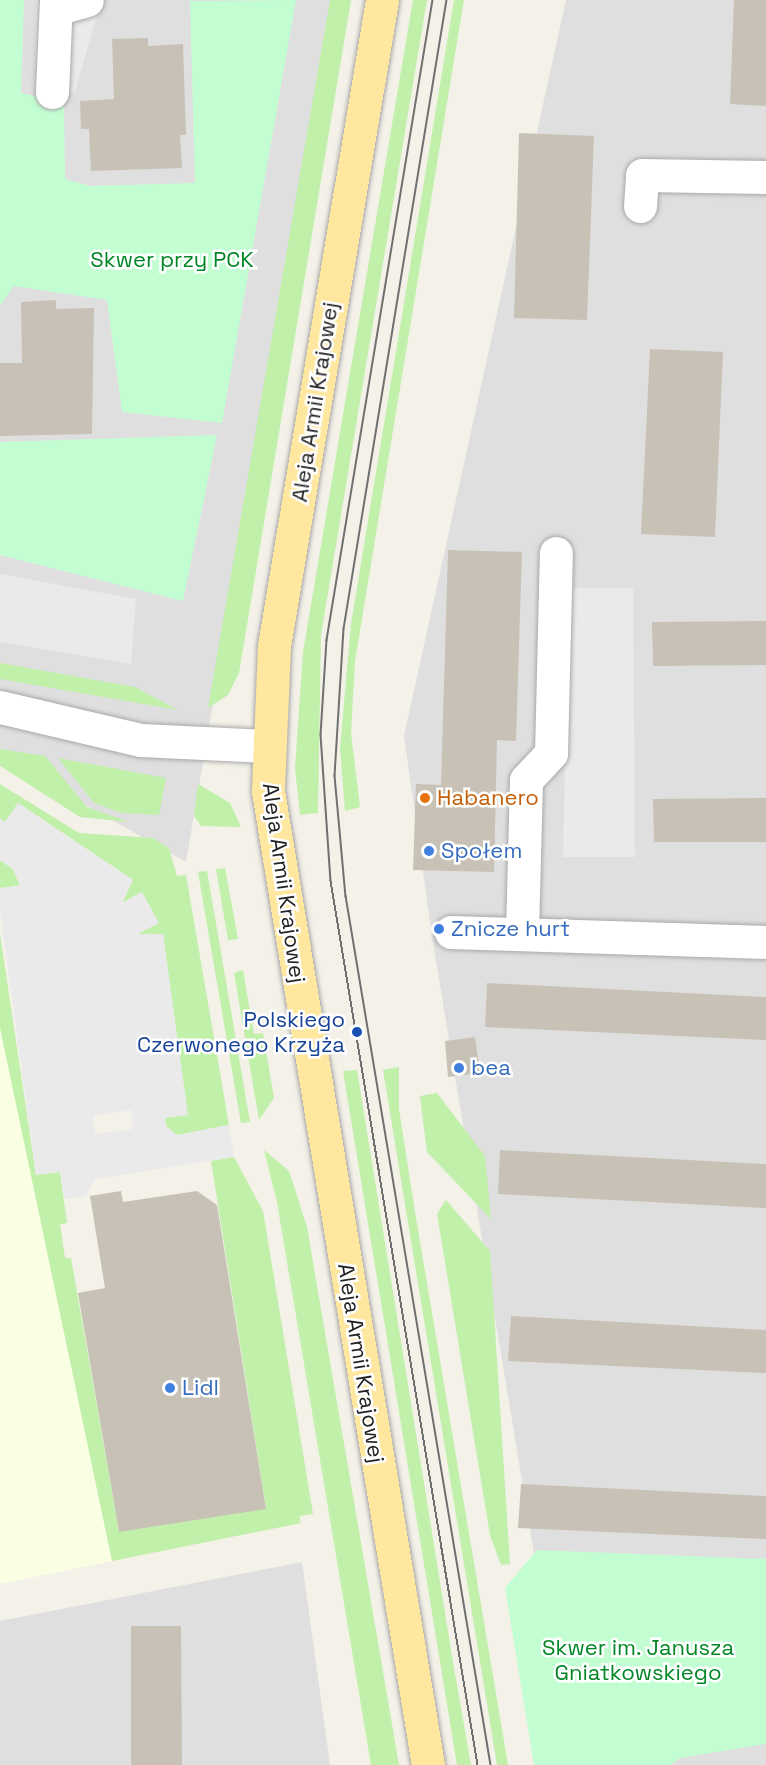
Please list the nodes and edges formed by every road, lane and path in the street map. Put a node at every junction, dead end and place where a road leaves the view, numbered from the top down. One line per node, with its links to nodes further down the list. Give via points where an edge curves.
1 (382, 0): 8 (main road, Aleja Armii Krajowej, via 274,646)
2 (66, 3): 3 (street)
3 (52, 92)
4 (766, 177): 5 (street, via 642,175)
5 (640, 206)
6 (556, 553): 10 (street, via 551,753 526,780)
7 (0, 707): 8 (street, via 141,740)
8 (267, 746): 12 (main road, Aleja Armii Krajowej, via 273,829)
9 (451, 932): 10 (street)
10 (522, 933): 11 (street)
11 (766, 942)
12 (428, 1765)

